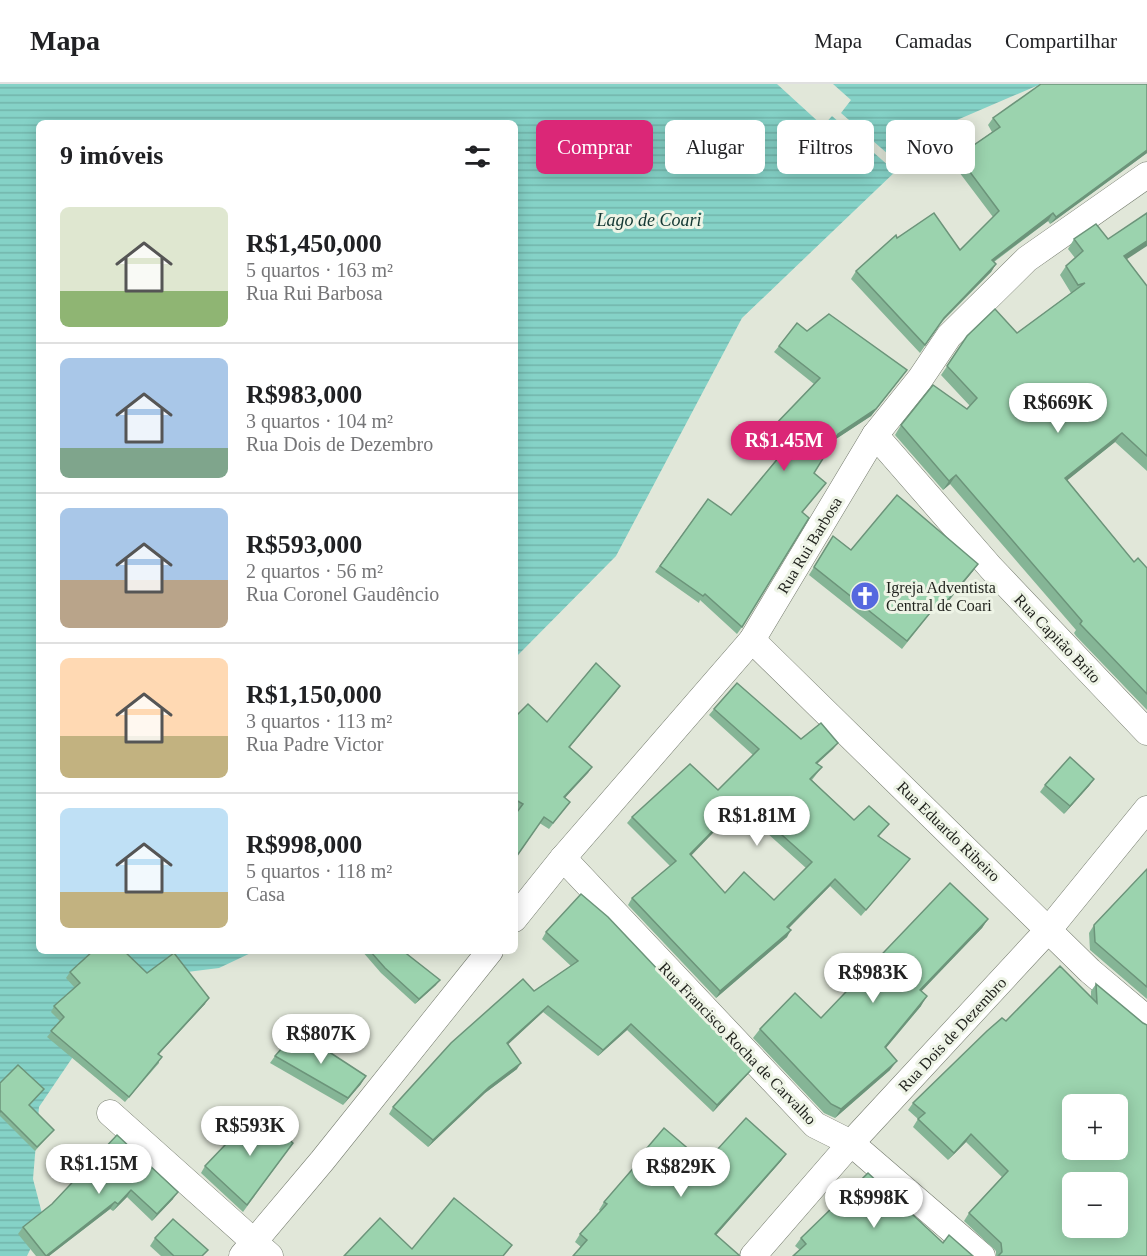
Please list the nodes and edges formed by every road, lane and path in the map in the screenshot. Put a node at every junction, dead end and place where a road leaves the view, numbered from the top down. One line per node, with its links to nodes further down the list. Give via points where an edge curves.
1 (1147, 175): 2 (street, Rua Rui Barbosa, via 1027,259 973,309)
2 (875, 435): 3 (street, Rua Rui Barbosa); 4 (street, Rua Capitão Brito, via 991,568)
3 (752, 640): 6 (street, Rua Rui Barbosa); 8 (street, Rua Eduardo Ribeiro)
4 (1147, 732)
5 (1147, 809): 8 (street, Rua Dois de Dezembro)
6 (563, 858): 7 (street, Rua Rui Barbosa); 12 (street, Rua Francisco Rocha de Carvalho, via 794,1105 815,1125)
7 (518, 915)
8 (1050, 928): 10 (street, Rua Eduardo Ribeiro, via 1090,971); 12 (street, Rua Dois de Dezembro)
9 (488, 954): 13 (street, via 322,1161)
10 (1147, 1019)
11 (110, 1113): 13 (street)
12 (851, 1143): 14 (street, Rua Dois de Dezembro); 15 (street, Rua Francisco Rocha de Carvalho)
13 (256, 1251)
14 (753, 1256)
15 (982, 1256)

